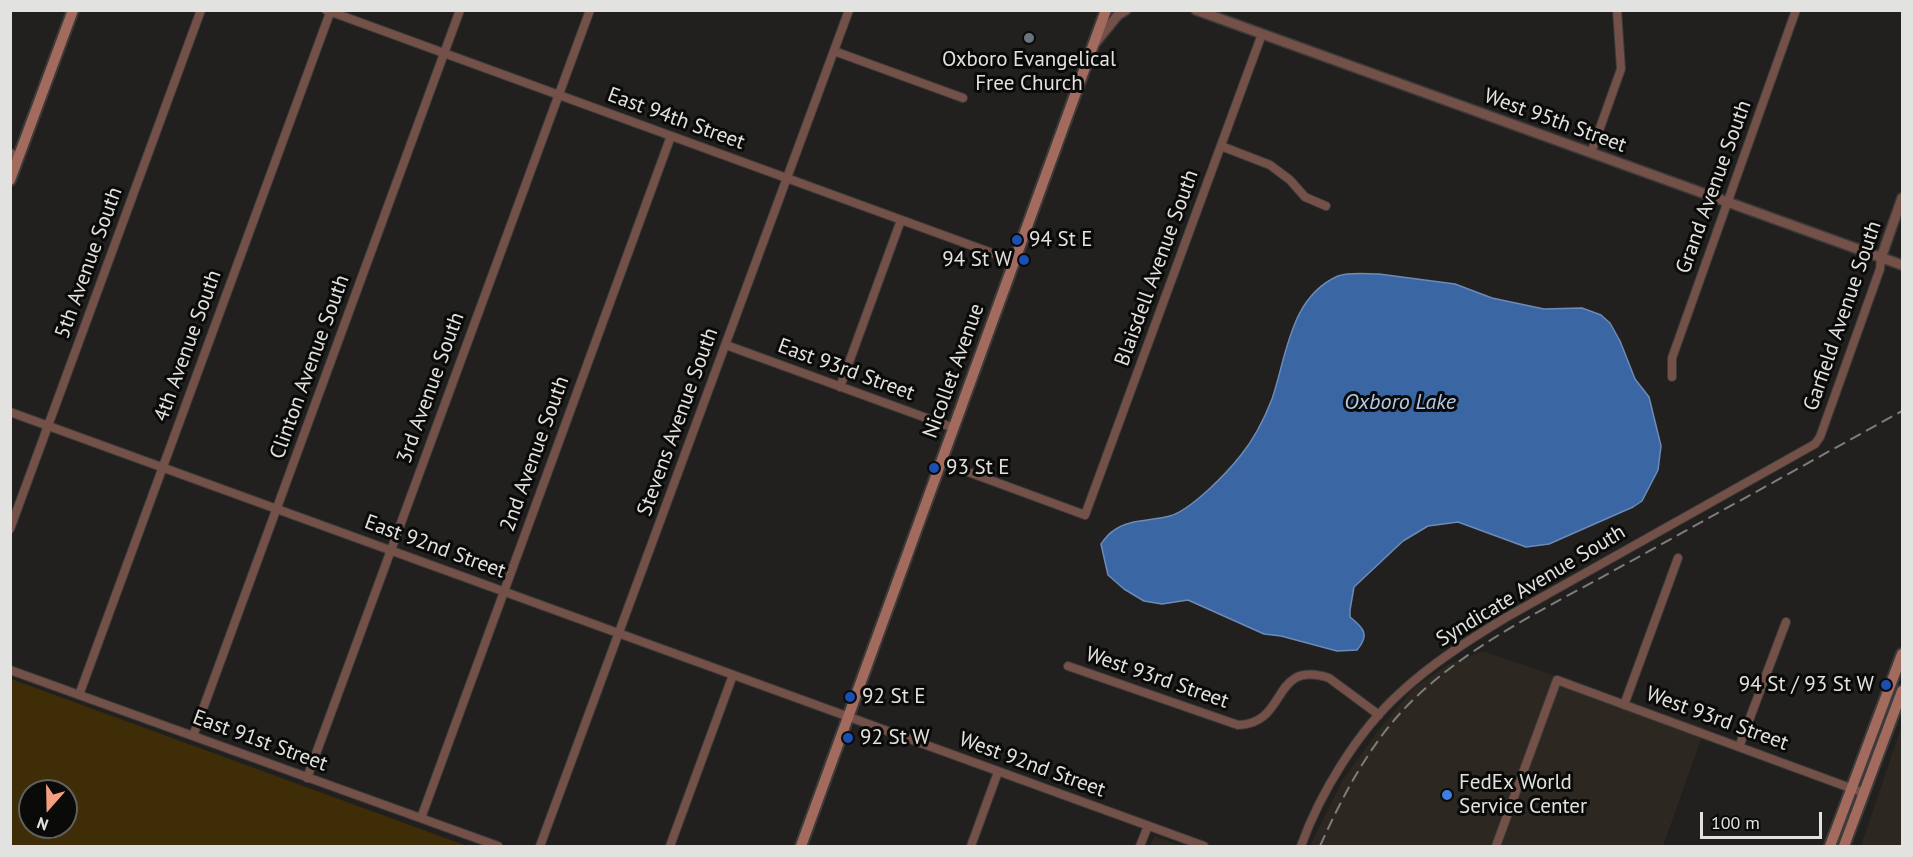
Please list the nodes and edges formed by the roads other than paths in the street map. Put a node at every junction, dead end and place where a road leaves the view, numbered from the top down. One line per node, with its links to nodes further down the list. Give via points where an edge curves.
1 (73, 10): 21 (main road)
2 (201, 10): 35 (street, 5th Avenue South)
3 (460, 10): 15 (street, Clinton Avenue South)
4 (590, 10): 16 (street, 3rd Avenue South)
5 (849, 10): 14 (street, Stevens Avenue South)
6 (1106, 10): 13 (main road, Nicollet Avenue)
7 (1125, 10): 13 (street)
8 (1196, 10): 12 (street, West 95th Street)
9 (1617, 10): 20 (street, via 1621,69)
10 (1796, 10): 25 (street, Grand Avenue South)
11 (329, 11): 15 (street, East 94th Street); 39 (street, 4th Avenue South)
12 (1262, 34): 19 (street, Blaisdell Avenue South); 20 (street, West 95th Street)
13 (1094, 44): 29 (main road, Nicollet Avenue)
14 (834, 51): 17 (street); 22 (street, Stevens Avenue South)
15 (444, 54): 16 (street, East 94th Street); 40 (street, Clinton Avenue South)
16 (558, 95): 18 (street, East 94th Street); 42 (street, 3rd Avenue South)
17 (963, 98)
18 (671, 136): 22 (street, East 94th Street); 44 (street, 2nd Avenue South)
19 (1221, 146): 26 (street, via 1270,165 1305,197); 38 (street, Blaisdell Avenue South, via 1085,514)
20 (1591, 153): 25 (street, West 95th Street)
21 (15, 154): 23 (main road)
22 (788, 178): 27 (street, East 94th Street); 31 (street, Stevens Avenue South)
23 (10, 180)
24 (1902, 198): 28 (street, Garfield Avenue South)
25 (1728, 203): 28 (street, West 95th Street); 32 (street, Grand Avenue South, via 1672,358)
26 (1326, 206)
27 (901, 220): 29 (street, East 94th Street); 33 (street)
28 (1881, 258): 30 (street, West 95th Street); 37 (street, Garfield Avenue South, via 1828,417)
29 (1014, 261): 36 (main road, Nicollet Avenue)
30 (1902, 265)
31 (726, 345): 33 (street, East 93rd Street); 46 (street, Stevens Avenue South)
32 (1672, 377)
33 (840, 387): 36 (street, East 93rd Street)
34 (10, 412): 35 (street, East 92nd Street)
35 (48, 426): 39 (street, East 92nd Street); 41 (street, 5th Avenue South)
36 (954, 428): 38 (main road, Nicollet Avenue)
37 (1815, 444): 54 (street, Syndicate Avenue South, via 1471,639 1401,691)
38 (941, 462): 55 (main road, Nicollet Avenue)
39 (162, 467): 40 (street, East 92nd Street); 52 (street, 4th Avenue South)
40 (277, 509): 42 (street, East 92nd Street); 56 (street, Clinton Avenue South)
41 (10, 529)
42 (391, 550): 44 (street, East 92nd Street); 59 (street, 3rd Avenue South)
43 (1678, 558): 53 (street)
44 (504, 591): 46 (street, East 92nd Street); 62 (street, 2nd Avenue South)
45 (1786, 622): 57 (street)
46 (619, 633): 50 (street, East 92nd Street); 65 (street, Stevens Avenue South)
47 (1902, 654): 60 (main road)
48 (1068, 666): 54 (street, West 93rd Street, via 1238,725 1258,722 1273,708 1289,682 1308,675 1329,678)
49 (10, 670): 52 (street, East 91st Street)
50 (733, 675): 55 (street, East 92nd Street); 66 (street)
51 (1902, 691): 61 (main road)
52 (79, 694): 56 (street, East 91st Street)
53 (1624, 705): 57 (street, West 93rd Street); 72 (street, West 93rd Street, via 1557,680)
54 (1379, 715): 71 (street, Syndicate Avenue South, via 1335,777)
55 (848, 717): 58 (street, West 92nd Street); 67 (main road, Nicollet Avenue)
56 (193, 736): 59 (street, East 91st Street)
57 (1739, 747): 60 (street, West 93rd Street)
58 (998, 772): 63 (street, West 92nd Street); 68 (street)
59 (307, 778): 62 (street, East 91st Street)
60 (1851, 788): 61 (street, West 93rd Street); 73 (main road)
61 (1864, 792): 74 (main road)
62 (421, 818): 64 (street, East 91st Street)
63 (1148, 826): 69 (street); 70 (street, West 92nd Street)
64 (498, 846)
65 (540, 846)
66 (670, 846)
67 (801, 846)
68 (971, 846)
69 (1140, 846)
70 (1204, 846)
71 (1301, 846)
72 (1496, 846)
73 (1830, 846)
74 (1844, 846)

